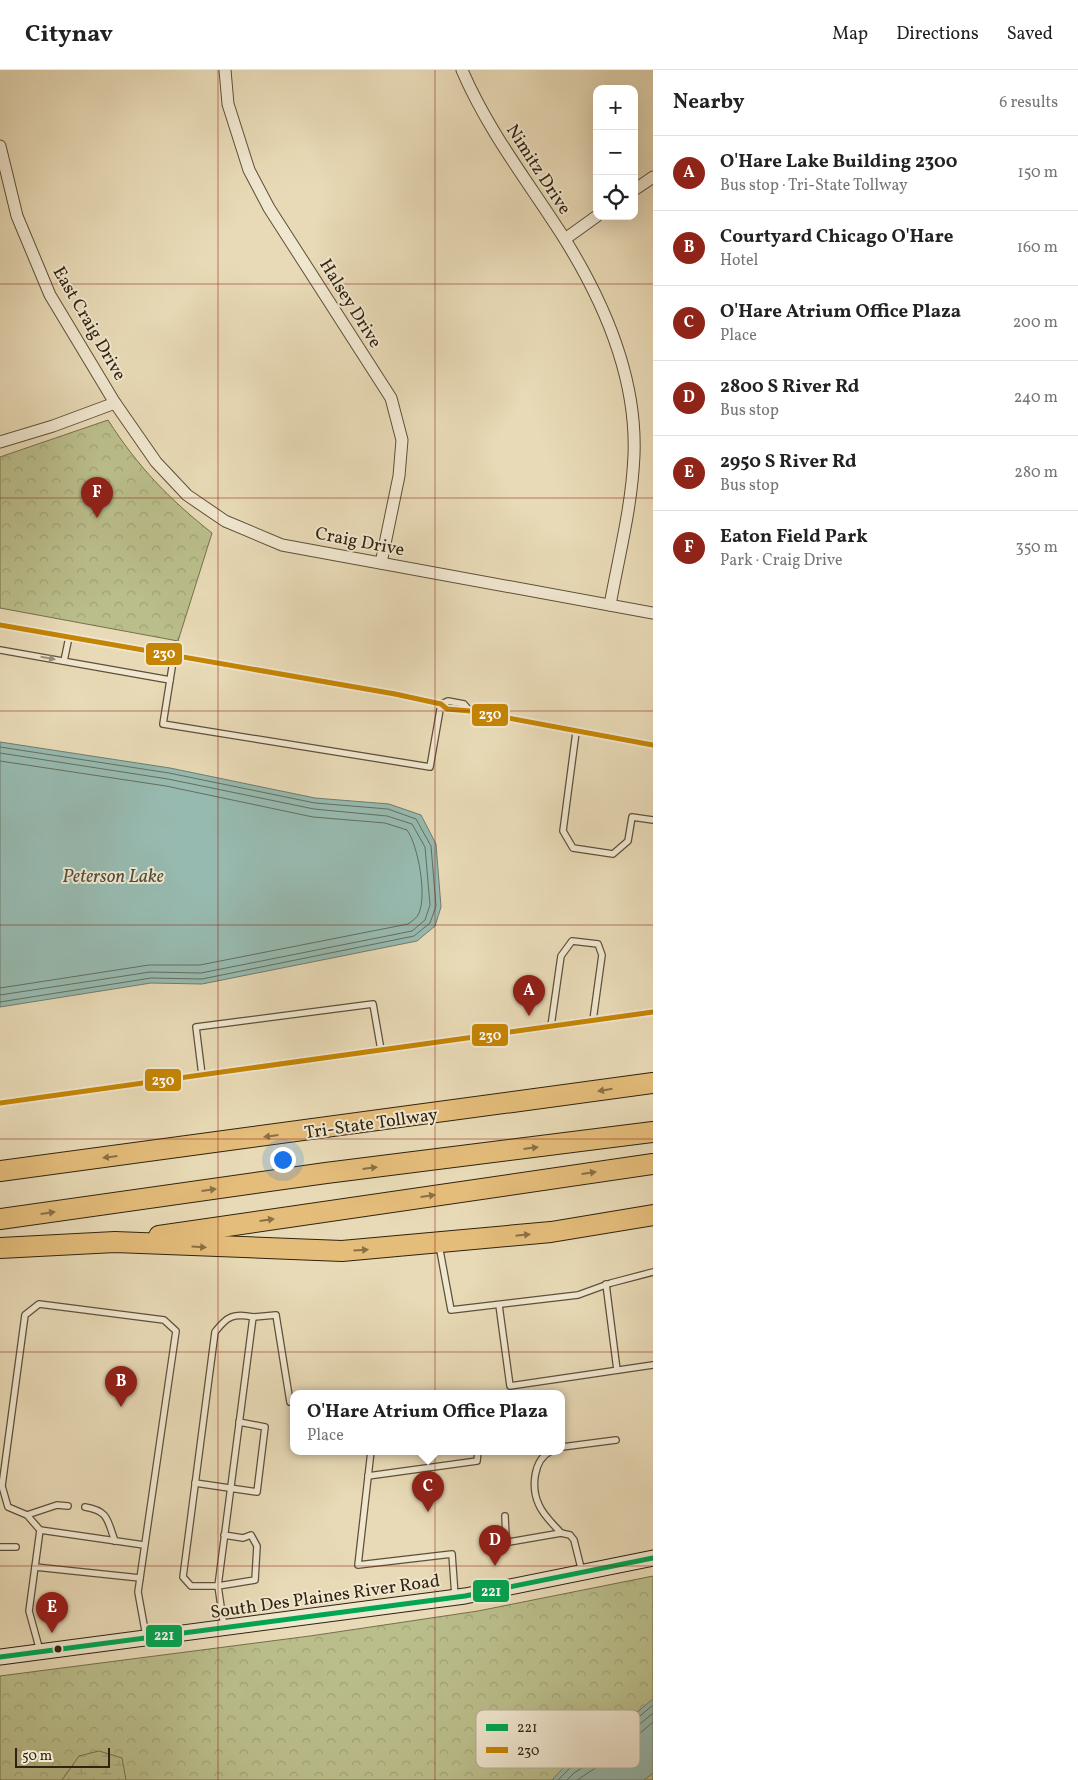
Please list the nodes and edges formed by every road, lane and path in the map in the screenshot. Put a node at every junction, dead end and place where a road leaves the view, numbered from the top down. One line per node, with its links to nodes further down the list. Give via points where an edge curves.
1 (225, 70): 11 (street, Halsey Drive, via 228,104 249,170 269,208 391,398 402,440 399,476)
2 (462, 70): 8 (street, Nimitz Drive, via 491,127)
3 (0, 146): 6 (street, East Craig Drive)
4 (653, 177): 5 (street)
5 (638, 187)
6 (5, 195): 9 (street, East Craig Drive, via 50,295)
7 (593, 219): 8 (street)
8 (564, 239): 12 (street, Nimitz Drive, via 595,292 611,331 631,409 634,454 630,497)
9 (115, 403): 10 (street); 11 (street, Craig Drive, via 156,462 187,495 226,521 282,545)
10 (0, 442)
11 (381, 563): 12 (street, Craig Drive)
12 (610, 605): 13 (street, Craig Drive)
13 (653, 613)
14 (0, 625): 15 (lane)
15 (69, 637): 17 (lane); 18 (lane)
16 (0, 650): 18 (lane, one-way to 18)
17 (174, 655): 19 (lane); 20 (lane)
18 (64, 661): 19 (lane)
19 (170, 680): 20 (lane, via 163,724 430,767)
20 (441, 704): 21 (lane, via 448,701 464,704 470,711)
21 (576, 732): 22 (lane); 23 (lane, via 563,831 573,848 613,854 628,841 632,817)
22 (653, 745)
23 (653, 820)
24 (653, 1012): 25 (lane)
25 (593, 1020): 26 (lane); 26 (lane, via 602,954 598,944 572,941 561,956)
26 (551, 1026): 27 (lane)
27 (381, 1050): 28 (lane); 28 (lane, via 373,1004 196,1027)
28 (202, 1075): 30 (lane)
29 (653, 1083): 33 (highway, Tri-State Tollway, one-way to 33)
30 (0, 1103)
31 (653, 1132): 35 (highway, one-way to 31, via 326,1173)
32 (653, 1164): 36 (highway, one-way to 32)
33 (0, 1172)
34 (653, 1215): 37 (highway, one-way to 34, via 551,1232)
35 (0, 1219)
36 (115, 1242): 37 (highway, one-way to 37, via 342,1251); 38 (highway)
37 (438, 1244): 41 (lane, via 451,1310)
38 (0, 1248)
39 (653, 1272): 40 (lane)
40 (606, 1284): 41 (lane, via 578,1295); 44 (lane)
41 (499, 1305): 44 (lane, via 510,1386)
42 (253, 1317): 45 (lane, via 276,1315); 46 (lane); 53 (lane, via 238,1314 223,1322 215,1332)
43 (653, 1365): 44 (lane)
44 (617, 1370)
45 (290, 1402)
46 (239, 1422): 54 (lane); 54 (lane, via 265,1427 262,1455 257,1492)
47 (616, 1440): 48 (lane)
48 (565, 1447)
49 (371, 1455): 52 (lane)
50 (478, 1455): 52 (lane, via 478,1462)
51 (543, 1455): 60 (lane, via 536,1470 537,1499)
52 (368, 1476): 71 (lane, via 358,1565 452,1554)
53 (195, 1483): 54 (lane); 70 (lane, via 183,1577 191,1586)
54 (231, 1487): 61 (lane)
55 (68, 1506): 57 (lane, via 57,1505)
56 (85, 1508): 62 (lane, via 106,1515)
57 (27, 1515): 59 (lane); 63 (lane, via 8,1507 2,1486 25,1316 39,1304 164,1320 176,1331)
58 (505, 1516): 60 (lane, via 509,1542)
59 (40, 1530): 62 (lane); 67 (lane)
60 (561, 1533): 68 (lane, via 572,1536)
61 (224, 1535): 70 (lane); 70 (lane, via 242,1538 251,1535 257,1546 255,1580)
62 (115, 1541): 63 (lane)
63 (144, 1545): 69 (lane)
64 (0, 1547): 65 (lane)
65 (16, 1547)
66 (653, 1558): 68 (main road, South Des Plaines River Road)
67 (35, 1567): 69 (lane); 74 (lane, via 29,1611)
68 (582, 1574): 71 (main road, South Des Plaines River Road)
69 (140, 1578): 73 (lane, via 138,1592)
70 (218, 1586): 72 (lane)
71 (455, 1598): 72 (main road, South Des Plaines River Road)
72 (224, 1628): 73 (main road, South Des Plaines River Road)
73 (146, 1638): 74 (main road, South Des Plaines River Road)
74 (40, 1652): 75 (main road, South Des Plaines River Road)
75 (0, 1657)

